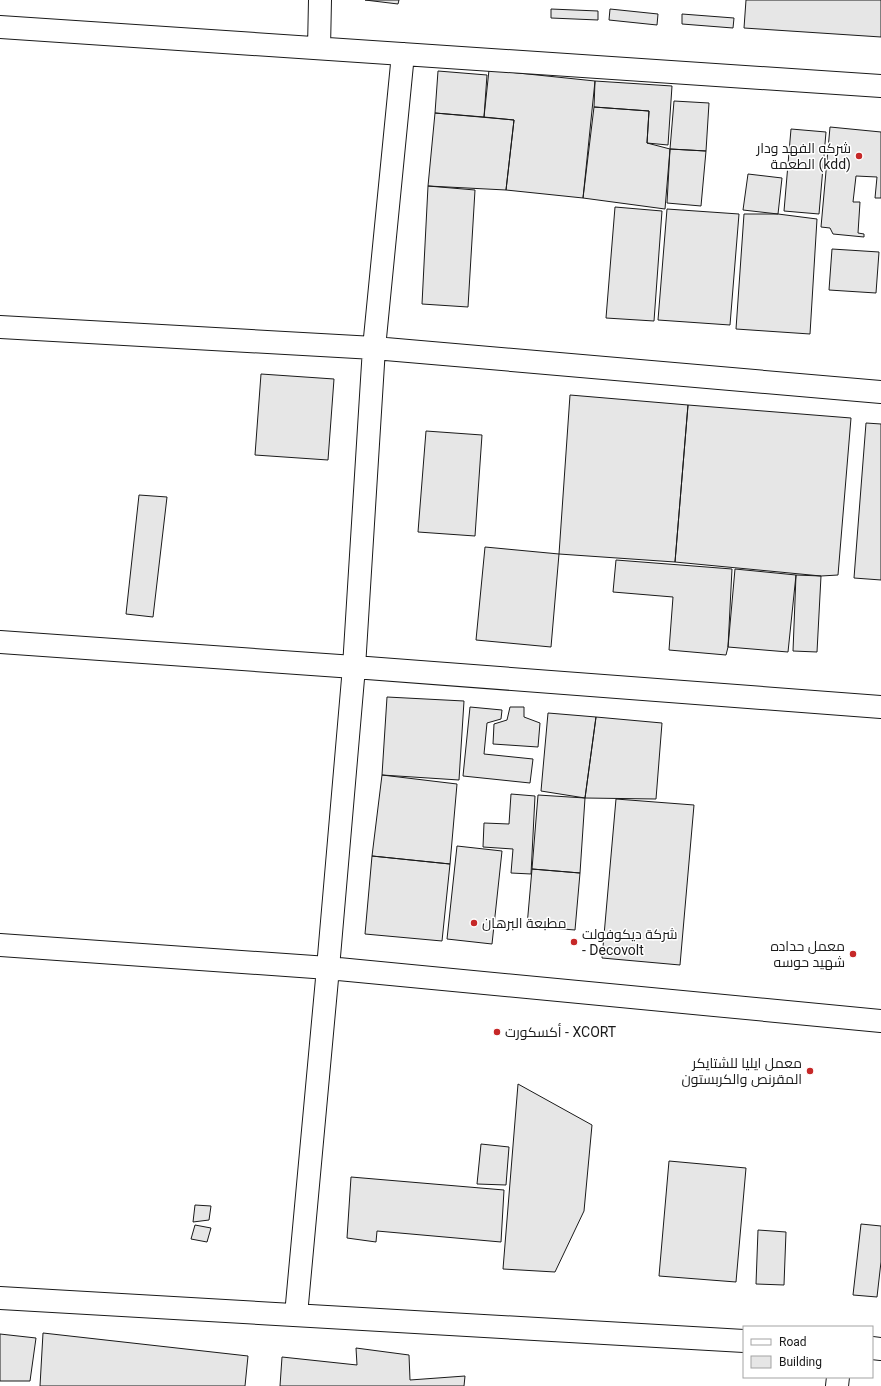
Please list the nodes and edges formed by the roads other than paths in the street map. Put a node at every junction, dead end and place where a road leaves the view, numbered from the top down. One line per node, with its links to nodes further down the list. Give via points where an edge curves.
1 (320, 0): 3 (street)
2 (0, 27): 3 (street)
3 (319, 48): 4 (street)
4 (403, 54): 5 (street); 7 (street)
5 (881, 86)
6 (0, 327): 7 (street)
7 (374, 348): 8 (street); 10 (street)
8 (881, 392)
9 (0, 642): 10 (street)
10 (354, 667): 11 (street); 13 (street)
11 (881, 707)
12 (0, 945): 13 (street)
13 (328, 968): 14 (street); 16 (street)
14 (881, 1021)
15 (0, 1298): 16 (street)
16 (296, 1315): 17 (street)
17 (743, 1341)

